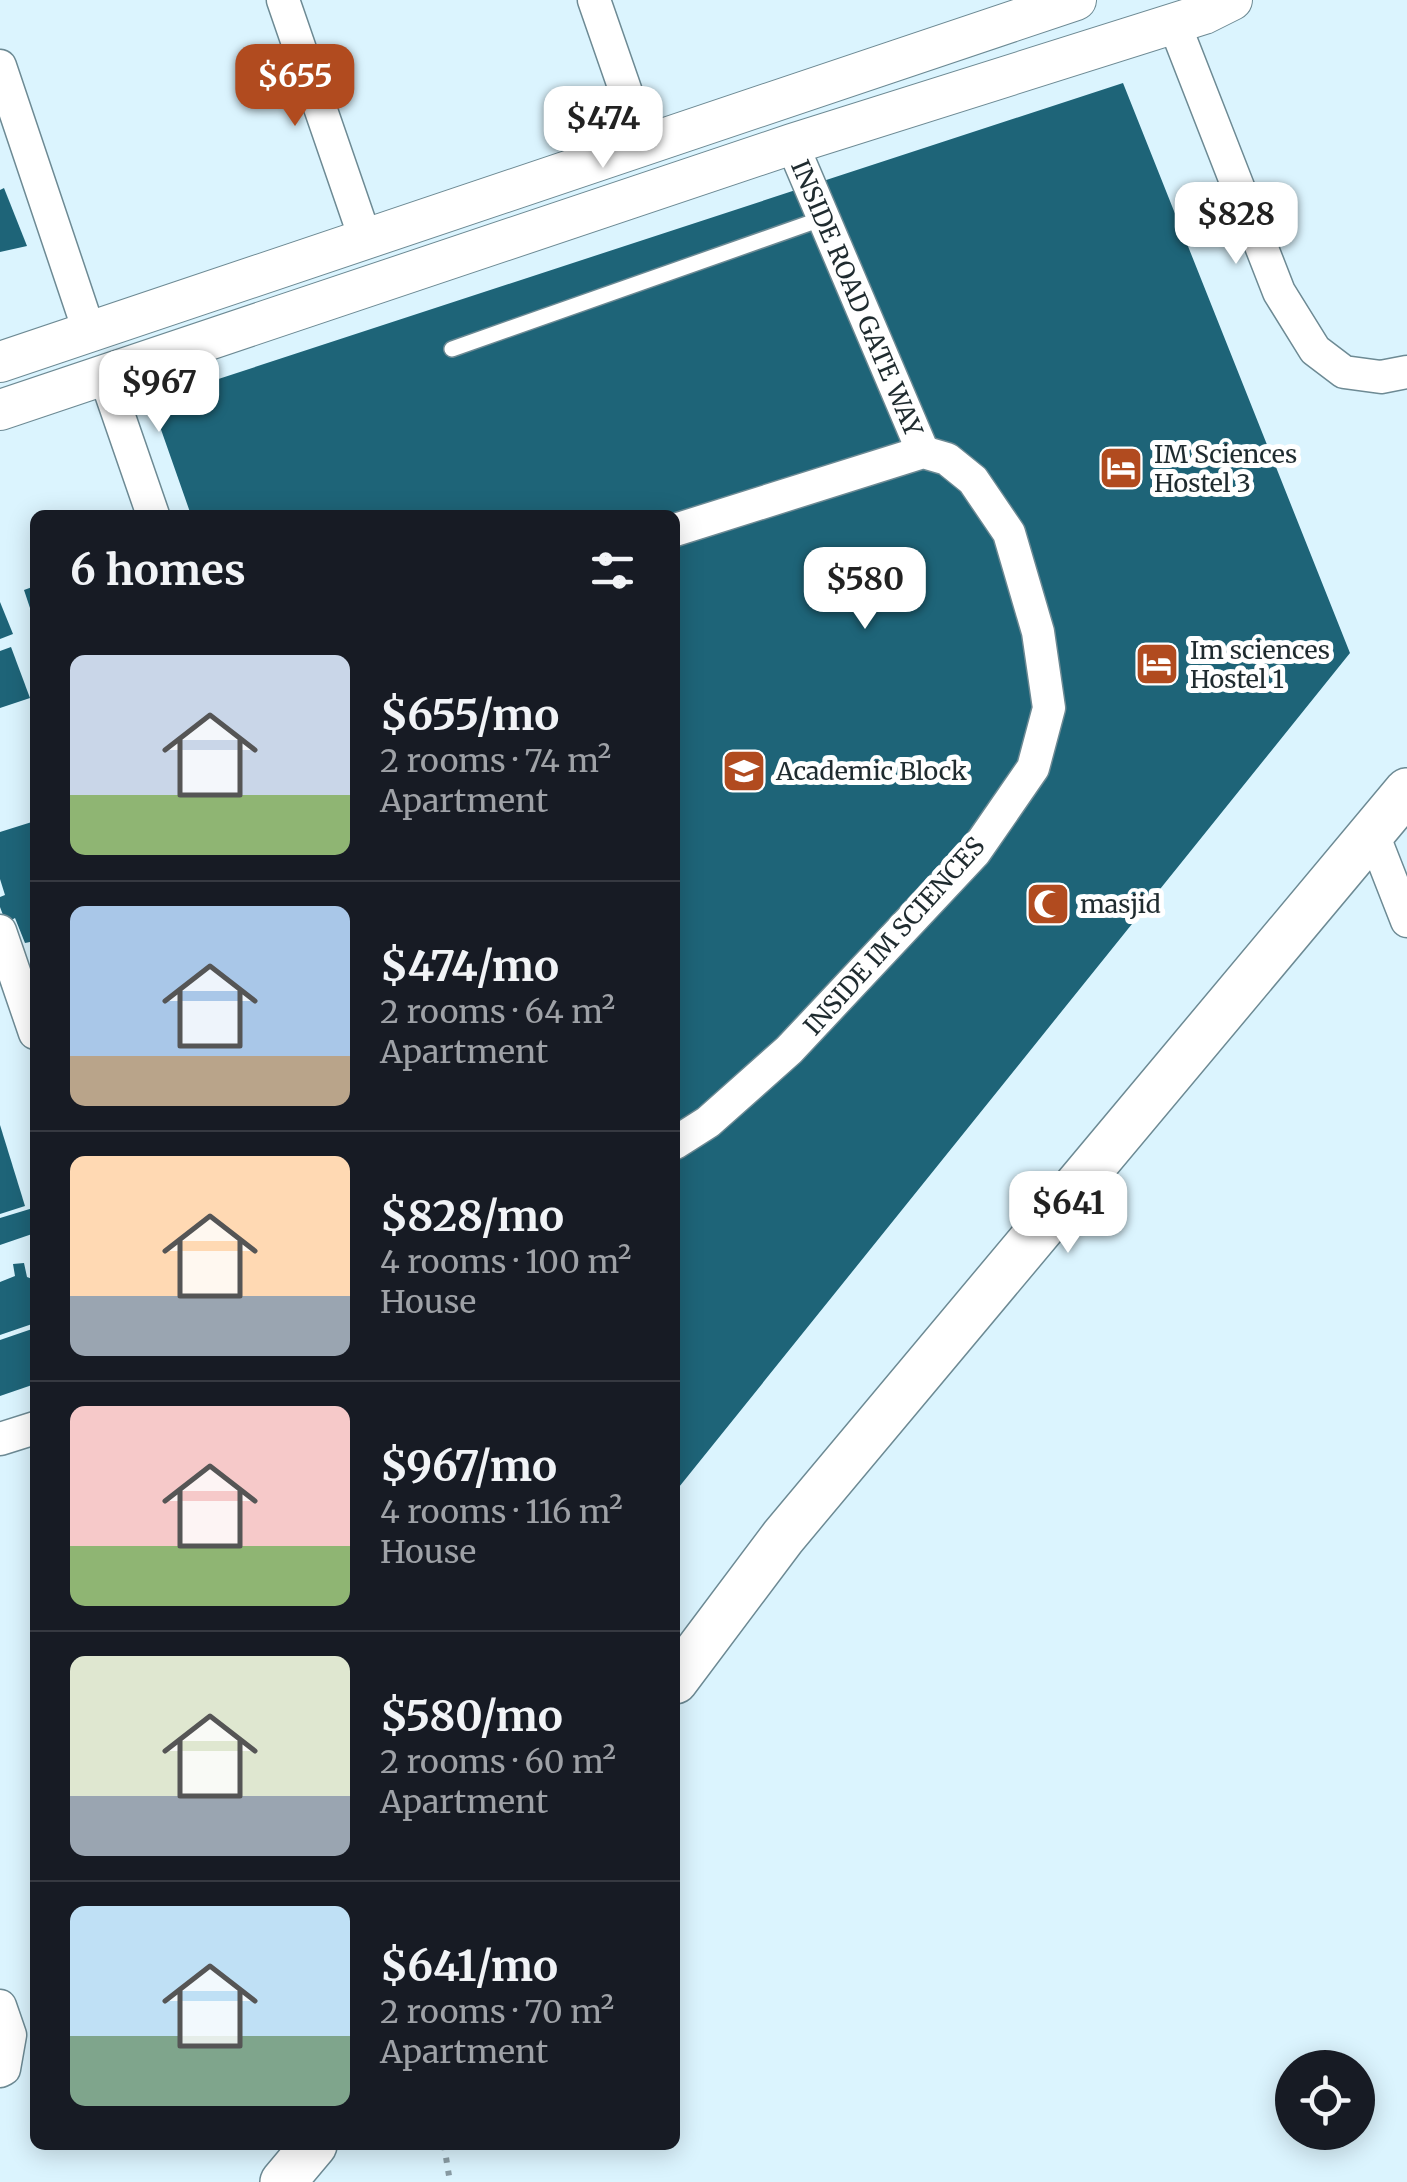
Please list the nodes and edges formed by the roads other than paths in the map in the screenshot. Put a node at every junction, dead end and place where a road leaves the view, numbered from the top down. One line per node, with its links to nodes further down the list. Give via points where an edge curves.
1 (283, 0): 10 (street)
2 (594, 0): 7 (street)
3 (1076, 0): 6 (street)
4 (1202, 9): 8 (street); 16 (street, via 1280,292 1315,350 1344,372)
5 (0, 66): 12 (street)
6 (776, 100): 7 (street); 8 (street)
7 (644, 144): 10 (street)
8 (792, 144): 9 (street, INSIDE ROAD GATE WAY); 13 (street)
9 (824, 218): 14 (lane); 19 (street, INSIDE ROAD GATE WAY)
10 (365, 238): 11 (street)
11 (190, 296): 12 (street); 13 (street)
12 (88, 331): 15 (street)
13 (207, 342): 17 (street)
14 (452, 349)
15 (0, 362)
16 (1407, 372)
17 (105, 376): 18 (street); 20 (street)
18 (0, 410)
19 (924, 452): 21 (street); 27 (street, INSIDE IM SCIENCES, via 947,458 973,480 1009,533 1038,632 1049,708 1033,768 975,852 789,1050)
20 (151, 510)
21 (680, 528)
22 (1407, 791): 23 (main road)
23 (1373, 834): 24 (street); 30 (main road, via 783,1537)
24 (1407, 920)
25 (0, 931): 26 (street)
26 (30, 1018)
27 (680, 1140)
28 (30, 1430): 29 (street)
29 (0, 1440)
30 (680, 1673)
31 (0, 2006): 32 (street, via 10,2035)
32 (0, 2071)
33 (310, 2150): 34 (main road)
34 (284, 2182)

